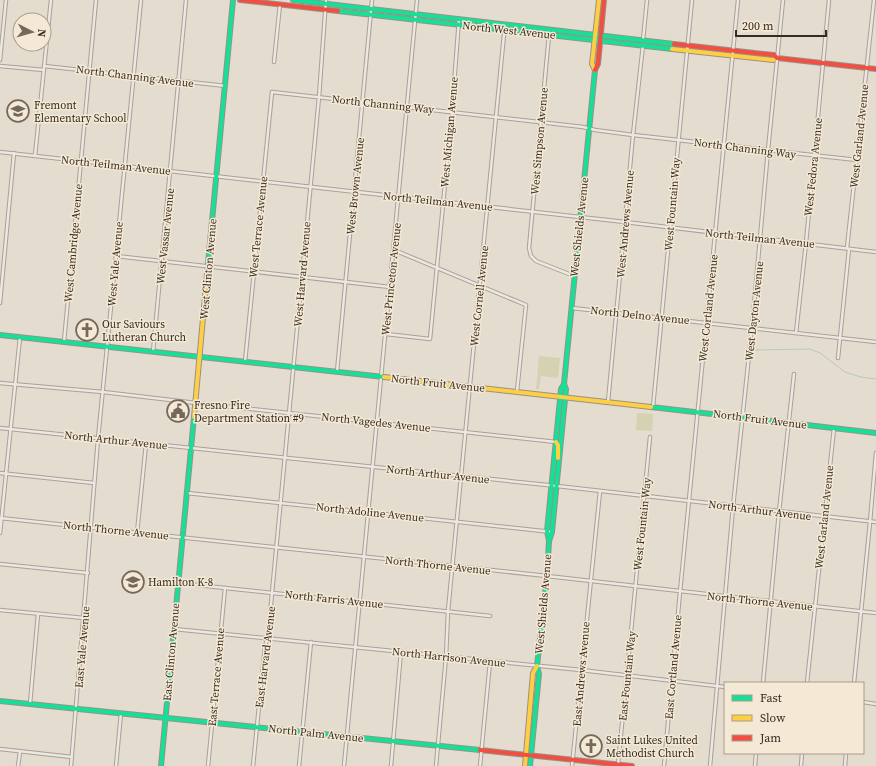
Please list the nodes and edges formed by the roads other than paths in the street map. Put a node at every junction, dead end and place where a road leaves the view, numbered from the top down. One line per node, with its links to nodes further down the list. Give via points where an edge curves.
1 (6, 0): 40 (street)
2 (51, 0): 44 (street)
3 (96, 0): 49 (street, West Cambridge Avenue)
4 (141, 0): 50 (street, West Yale Avenue)
5 (186, 0): 51 (street, West Vassar Avenue)
6 (233, 0): 52 (main road, West Clinton Avenue)
7 (240, 0): 19 (main road, North West Avenue)
8 (293, 0): 20 (main road, North West Avenue)
9 (372, 0): 21 (street, West Brown Avenue)
10 (418, 0): 23 (street, West Princeton Avenue)
11 (598, 0): 29 (main road, West Shields Avenue)
12 (604, 0): 31 (main road, West Shields Avenue)
13 (647, 0): 33 (street)
14 (692, 0): 36 (street, West Fountain Way)
15 (738, 0): 38 (street, West Cortland Avenue)
16 (783, 0): 39 (street, West Dayton Avenue)
17 (829, 0): 42 (street, West Fedora Avenue)
18 (874, 0): 45 (street, West Garland Avenue)
19 (280, 4): 20 (main road, North West Avenue); 41 (street)
20 (326, 4): 21 (main road, North West Avenue); 22 (main road, North West Avenue); 54 (street, West Harvard Avenue)
21 (371, 9): 22 (street, West Brown Avenue); 23 (main road, North West Avenue)
22 (371, 14): 25 (main road, North West Avenue); 55 (street, West Brown Avenue)
23 (416, 14): 24 (main road, North West Avenue); 25 (street, West Princeton Avenue)
24 (459, 19): 26 (main road, North West Avenue); 27 (street, West Michigan Avenue)
25 (415, 20): 27 (main road, North West Avenue); 56 (street, West Princeton Avenue)
26 (505, 24): 28 (street, West Cornell Avenue); 29 (main road, North West Avenue)
27 (459, 25): 28 (main road, North West Avenue); 57 (street, West Michigan Avenue)
28 (504, 30): 30 (main road, North West Avenue); 58 (street, West Cornell Avenue)
29 (595, 34): 31 (main road, North West Avenue); 32 (main road, West Shields Avenue)
30 (549, 35): 32 (main road, North West Avenue); 59 (street, West Simpson Avenue)
31 (601, 35): 33 (main road, North West Avenue); 34 (main road, West Shields Avenue)
32 (595, 40): 34 (main road, North West Avenue); 48 (main road, West Shields Avenue, via 592,64)
33 (643, 40): 36 (main road, North West Avenue)
34 (600, 41): 35 (main road, North West Avenue); 48 (main road, West Shields Avenue, via 598,64)
35 (643, 45): 37 (main road, North West Avenue); 61 (street, West Andrews Avenue)
36 (688, 45): 37 (street, West Fountain Way); 38 (main road, North West Avenue)
37 (687, 51): 38 (main road, North West Avenue); 62 (street, West Fountain Way)
38 (733, 53): 39 (main road, North West Avenue, via 774,55); 63 (street, West Cortland Avenue)
39 (777, 58): 42 (main road, North West Avenue); 64 (street, West Dayton Avenue)
40 (0, 60)
41 (274, 62)
42 (823, 63): 45 (main road, North West Avenue); 68 (street, West Fedora Avenue)
43 (0, 66): 47 (street)
44 (44, 66): 47 (street); 49 (street, North Channing Avenue)
45 (867, 68): 46 (main road, North West Avenue); 69 (street, West Garland Avenue)
46 (876, 69)
47 (44, 70): 67 (street)
48 (594, 70): 60 (main road, West Shields Avenue)
49 (89, 71): 50 (street, North Channing Avenue); 70 (street, West Cambridge Avenue)
50 (134, 76): 51 (street, North Channing Avenue); 71 (street, West Yale Avenue)
51 (178, 82): 52 (street, North Channing Avenue); 72 (street, West Vassar Avenue)
52 (226, 86): 73 (main road, West Clinton Avenue)
53 (272, 92): 54 (street, North Channing Way); 74 (street, West Terrace Avenue)
54 (319, 97): 55 (street, North Channing Way); 75 (street, West Harvard Avenue)
55 (363, 102): 56 (street, North Channing Way); 76 (street, West Brown Avenue)
56 (408, 107): 57 (street, North Channing Way); 77 (street, West Princeton Avenue)
57 (452, 112): 58 (street, North Channing Way); 78 (street, West Michigan Avenue)
58 (496, 117): 59 (street, North Channing Way); 79 (street, West Cornell Avenue)
59 (541, 122): 60 (street, North Channing Way); 80 (street, West Simpson Avenue)
60 (589, 128): 61 (street); 81 (main road, West Shields Avenue)
61 (633, 135): 62 (street, North Channing Way); 82 (street, West Andrews Avenue)
62 (678, 140): 63 (street, North Channing Way); 83 (street, West Fountain Way)
63 (724, 144): 64 (street, North Channing Way); 84 (street, West Cortland Avenue)
64 (768, 150): 68 (street, North Channing Way); 85 (street, West Dayton Avenue)
65 (0, 152): 66 (street, North Teilman Avenue)
66 (14, 153): 67 (street, North Teilman Avenue); 101 (street)
67 (35, 156): 70 (street, North Teilman Avenue)
68 (814, 156): 69 (street, North Channing Way); 86 (street, West Fedora Avenue)
69 (857, 160): 88 (street, West Garland Avenue)
70 (80, 162): 71 (street, North Teilman Avenue); 112 (street, West Cambridge Avenue)
71 (124, 166): 72 (street, North Teilman Avenue); 91 (street, West Yale Avenue)
72 (171, 171): 73 (street, North Teilman Avenue); 92 (street, West Vassar Avenue)
73 (217, 176): 74 (street, North Teilman Avenue); 93 (main road, West Clinton Avenue)
74 (262, 182): 75 (street, North Teilman Avenue); 95 (street, West Terrace Avenue)
75 (310, 187): 76 (street, North Teilman Avenue); 97 (street, West Harvard Avenue)
76 (354, 192): 77 (street, North Teilman Avenue); 98 (street, West Brown Avenue)
77 (399, 197): 78 (street, North Teilman Avenue); 89 (street, West Princeton Avenue)
78 (443, 202): 79 (street, North Teilman Avenue); 94 (street, West Michigan Avenue)
79 (488, 207): 80 (street, North Teilman Avenue); 99 (street, West Cornell Avenue)
80 (532, 212): 81 (street, North Teilman Avenue); 96 (street, West Simpson Avenue, via 529,248 531,256 536,261)
81 (580, 217): 82 (street, North Teilman Avenue); 96 (main road, West Shields Avenue)
82 (625, 222): 83 (street, North Teilman Avenue); 103 (street, West Andrews Avenue)
83 (670, 228): 84 (street, North Teilman Avenue); 104 (street, West Fountain Way)
84 (715, 233): 85 (street, North Teilman Avenue); 105 (street, West Cortland Avenue)
85 (761, 238): 86 (street, North Teilman Avenue); 106 (street, West Dayton Avenue)
86 (806, 243): 88 (street, North Teilman Avenue); 107 (street, West Fedora Avenue)
87 (876, 246): 90 (street)
88 (848, 248): 90 (street, North Teilman Avenue); 111 (street, West Garland Avenue)
89 (394, 250): 94 (street); 100 (street, West Princeton Avenue)
90 (876, 252)
91 (116, 256): 92 (street); 114 (street, West Yale Avenue)
92 (162, 262): 93 (street); 115 (street, West Vassar Avenue)
93 (208, 267): 95 (street); 116 (main road, West Clinton Avenue)
94 (436, 268): 99 (street); 108 (street, West Michigan Avenue, via 430,340)
95 (254, 272): 97 (street); 118 (street, West Terrace Avenue)
96 (574, 276): 102 (main road, West Shields Avenue)
97 (301, 277): 98 (street); 119 (street, West Harvard Avenue)
98 (346, 282): 100 (street); 120 (street, West Brown Avenue)
99 (480, 286): 126 (street, West Cornell Avenue); 127 (street, via 526,305)
100 (390, 287): 108 (street, West Princeton Avenue)
101 (0, 303)
102 (572, 308): 103 (street, North Delno Avenue); 125 (main road, West Shields Avenue)
103 (616, 312): 104 (street, North Delno Avenue); 131 (street, West Andrews Avenue)
104 (661, 318): 105 (street, North Delno Avenue); 133 (street, West Fountain Way)
105 (707, 322): 106 (street, North Delno Avenue); 134 (street, West Cortland Avenue)
106 (752, 327): 107 (street, North Delno Avenue); 136 (street, West Dayton Avenue)
107 (796, 333): 111 (street, North Delno Avenue)
108 (386, 334): 122 (street, West Princeton Avenue)
109 (0, 335): 110 (main road, North Fruit Avenue)
110 (20, 337): 112 (main road, North Fruit Avenue); 124 (street)
111 (840, 338): 113 (street, North Delno Avenue); 117 (street, West Garland Avenue)
112 (64, 342): 114 (main road, North Fruit Avenue)
113 (876, 342)
114 (107, 347): 115 (main road, North Fruit Avenue); 128 (street, West Yale Avenue)
115 (153, 352): 116 (main road, North Fruit Avenue)
116 (200, 357): 118 (main road, North Fruit Avenue); 132 (main road, West Clinton Avenue)
117 (838, 358)
118 (245, 362): 119 (main road, North Fruit Avenue)
119 (293, 367): 120 (main road, North Fruit Avenue); 135 (street, West Harvard Avenue)
120 (337, 372): 122 (main road, North Fruit Avenue)
121 (794, 374): 138 (street)
122 (382, 377): 126 (main road, North Fruit Avenue); 137 (street, West Princeton Avenue)
123 (0, 383): 124 (street, North Vagedes Avenue)
124 (15, 384): 128 (street, North Vagedes Avenue); 141 (street)
125 (564, 384): 129 (main road, West Shields Avenue); 130 (main road, West Shields Avenue)
126 (470, 387): 127 (main road, North Fruit Avenue); 142 (street, West Cornell Avenue)
127 (517, 391): 129 (main road, North Fruit Avenue)
128 (103, 392): 132 (street, North Vagedes Avenue); 145 (street, West Yale Avenue)
129 (560, 396): 130 (main road, North Fruit Avenue); 146 (main road, West Shields Avenue)
130 (566, 397): 131 (main road, North Fruit Avenue); 151 (main road, West Shields Avenue)
131 (608, 402): 133 (main road, North Fruit Avenue)
132 (196, 403): 135 (street, North Vagedes Avenue); 148 (main road, West Clinton Avenue)
133 (653, 407): 134 (main road, North Fruit Avenue)
134 (698, 412): 136 (main road, North Fruit Avenue); 162 (street, West Cortland Avenue)
135 (289, 413): 137 (street, North Vagedes Avenue); 150 (street, West Harvard Avenue)
136 (743, 417): 138 (main road, North Fruit Avenue); 164 (street, West Dayton Avenue)
137 (378, 422): 142 (street, North Vagedes Avenue); 152 (street, West Princeton Avenue)
138 (790, 422): 140 (main road, North Fruit Avenue); 166 (street)
139 (0, 428): 141 (street, North Arthur Avenue)
140 (834, 428): 143 (main road, North Fruit Avenue); 167 (street, West Garland Avenue)
141 (10, 429): 145 (street, North Arthur Avenue); 154 (street)
142 (466, 432): 146 (street, North Vagedes Avenue); 155 (street, West Cornell Avenue)
143 (876, 433)
144 (650, 437): 161 (street, West Fountain Way)
145 (98, 438): 147 (street, North Arthur Avenue); 156 (street, West Yale Avenue)
146 (556, 442): 151 (main road); 157 (main road, West Shields Avenue)
147 (146, 444): 148 (street, North Arthur Avenue); 173 (street)
148 (192, 448): 150 (street, North Arthur Avenue); 160 (main road, West Clinton Avenue)
149 (876, 452): 170 (street)
150 (284, 458): 152 (street, North Arthur Avenue); 163 (street, West Harvard Avenue)
151 (559, 465): 158 (main road, West Shields Avenue)
152 (373, 467): 155 (street, North Arthur Avenue); 165 (street, West Princeton Avenue)
153 (0, 473): 154 (street)
154 (6, 473): 156 (street); 168 (street)
155 (462, 477): 157 (street, North Arthur Avenue); 169 (street, West Cornell Avenue)
156 (94, 483): 172 (street, West Yale Avenue)
157 (552, 486): 158 (street, North Arthur Avenue); 174 (main road, West Shields Avenue)
158 (557, 486): 159 (street, North Arthur Avenue); 175 (main road, West Shields Avenue)
159 (600, 491): 161 (street, North Arthur Avenue); 185 (street)
160 (187, 493): 163 (street, North Adoline Avenue); 177 (main road, West Clinton Avenue)
161 (644, 496): 162 (street, North Arthur Avenue); 187 (street, West Fountain Way)
162 (689, 501): 164 (street, North Arthur Avenue); 189 (street, West Cortland Avenue)
163 (280, 502): 165 (street, North Adoline Avenue); 179 (street, West Harvard Avenue)
164 (733, 507): 166 (street, North Arthur Avenue); 191 (street, West Dayton Avenue)
165 (369, 512): 169 (street, North Adoline Avenue); 180 (street, West Princeton Avenue)
166 (779, 512): 167 (street, North Arthur Avenue); 193 (street)
167 (824, 517): 170 (street, North Arthur Avenue); 194 (street, West Garland Avenue)
168 (1, 518): 172 (street, North Thorne Avenue); 176 (street)
169 (457, 521): 174 (street, North Adoline Avenue); 182 (street, West Cornell Avenue)
170 (870, 522): 171 (street, North Arthur Avenue); 197 (street)
171 (876, 522)
172 (91, 528): 173 (street, North Thorne Avenue); 183 (street, East Yale Avenue)
173 (137, 532): 177 (street, North Thorne Avenue)
174 (547, 532): 175 (street, North Adoline Avenue); 178 (main road, West Shields Avenue)
175 (552, 532): 178 (main road, West Shields Avenue)
176 (0, 533)
177 (183, 538): 179 (street, North Thorne Avenue); 186 (main road, East Clinton Avenue)
178 (549, 541): 184 (main road, West Shields Avenue)
179 (276, 547): 180 (street, North Thorne Avenue); 190 (street, East Harvard Avenue)
180 (364, 557): 182 (street, North Thorne Avenue); 192 (street, West Princeton Avenue)
181 (0, 564): 183 (street)
182 (453, 567): 184 (street, North Thorne Avenue); 196 (street, West Cornell Avenue)
183 (88, 573): 201 (street, East Yale Avenue)
184 (547, 576): 185 (street, North Thorne Avenue); 210 (main road, West Shields Avenue)
185 (590, 581): 187 (street, North Thorne Avenue); 211 (street, East Andrews Avenue)
186 (178, 583): 188 (street, North Farris Avenue); 202 (main road, East Clinton Avenue)
187 (636, 586): 189 (street, North Thorne Avenue); 212 (street, East Fountain Way)
188 (225, 588): 190 (street, North Farris Avenue); 203 (street, East Terrace Avenue)
189 (680, 592): 191 (street, North Thorne Avenue); 213 (street, East Cortland Avenue)
190 (272, 593): 192 (street, North Farris Avenue); 204 (street, East Harvard Avenue)
191 (726, 597): 193 (street, North Thorne Avenue); 217 (street, West Dayton Avenue)
192 (360, 602): 196 (street, North Farris Avenue); 206 (street, West Princeton Avenue)
193 (771, 602): 194 (street, North Thorne Avenue); 214 (street)
194 (815, 607): 197 (street, North Thorne Avenue); 215 (street, West Garland Avenue)
195 (0, 610): 199 (street)
196 (448, 611): 200 (street, North Farris Avenue); 208 (street, West Cornell Avenue)
197 (861, 612): 198 (street, North Thorne Avenue); 216 (street)
198 (876, 613)
199 (38, 614): 201 (street); 221 (street)
200 (490, 616)
201 (84, 618): 223 (street, East Yale Avenue)
202 (173, 629): 203 (street, North Harrison Avenue); 225 (main road, East Clinton Avenue)
203 (220, 633): 204 (street, North Harrison Avenue); 226 (street, East Terrace Avenue)
204 (268, 638): 205 (street, North Harrison Avenue); 227 (street, East Harvard Avenue)
205 (311, 642): 206 (street, North Harrison Avenue); 228 (street)
206 (356, 647): 207 (street, North Harrison Avenue); 229 (street, West Princeton Avenue)
207 (401, 652): 208 (street, North Harrison Avenue); 230 (street)
208 (446, 657): 209 (street, North Harrison Avenue); 231 (street, West Cornell Avenue)
209 (490, 662): 210 (street, North Harrison Avenue); 233 (street)
210 (537, 666): 211 (street, North Harrison Avenue); 235 (main road, West Shields Avenue, via 533,673); 239 (main road, West Shields Avenue, via 539,674)
211 (581, 670): 212 (street, North Harrison Avenue); 241 (street, East Andrews Avenue)
212 (627, 676): 213 (street, North Harrison Avenue); 242 (street, East Fountain Way)
213 (671, 682): 217 (street, North Harrison Avenue); 258 (street, East Cortland Avenue)
214 (763, 682)
215 (807, 682)
216 (854, 682)
217 (717, 686): 218 (street, North Harrison Avenue); 259 (street, West Dayton Avenue)
218 (724, 687)
219 (0, 701): 221 (main road, North Palm Avenue)
220 (864, 702): 222 (street)
221 (30, 704): 223 (main road, North Palm Avenue)
222 (876, 704)
223 (76, 709): 224 (main road, North Palm Avenue); 240 (street, East Yale Avenue)
224 (121, 713): 225 (main road, North Palm Avenue); 245 (street)
225 (165, 717): 226 (main road, North Palm Avenue); 246 (main road, East Clinton Avenue)
226 (212, 722): 227 (main road, North Palm Avenue); 247 (street, East Terrace Avenue)
227 (257, 726): 228 (main road, North Palm Avenue); 248 (street, East Harvard Avenue)
228 (302, 732): 229 (main road, North Palm Avenue); 249 (street)
229 (347, 737): 230 (main road, North Palm Avenue); 250 (street, West Princeton Avenue)
230 (393, 741): 231 (main road, North Palm Avenue); 251 (street)
231 (438, 746): 233 (main road, North Palm Avenue); 252 (street, West Cornell Avenue)
232 (0, 749): 234 (street)
233 (481, 750): 235 (main road, North Palm Avenue); 253 (street)
234 (20, 752): 240 (street); 243 (street)
235 (526, 754): 239 (main road, North Palm Avenue); 254 (main road, West Shields Avenue)
236 (756, 754): 260 (street)
237 (802, 754): 261 (street)
238 (846, 754): 262 (street)
239 (531, 755): 241 (main road, North Palm Avenue); 255 (main road, West Shields Avenue)
240 (72, 757): 244 (street, East Yale Avenue)
241 (573, 760): 242 (main road, North Palm Avenue); 256 (street, East Andrews Avenue)
242 (618, 765): 257 (main road, North Palm Avenue)
243 (18, 766)
244 (71, 766)
245 (116, 766)
246 (161, 766)
247 (208, 766)
248 (253, 766)
249 (299, 766)
250 (344, 766)
251 (390, 766)
252 (436, 766)
253 (480, 766)
254 (525, 766)
255 (530, 766)
256 (572, 766)
257 (632, 766)
258 (664, 766)
259 (710, 766)
260 (755, 766)
261 (800, 766)
262 (845, 766)

